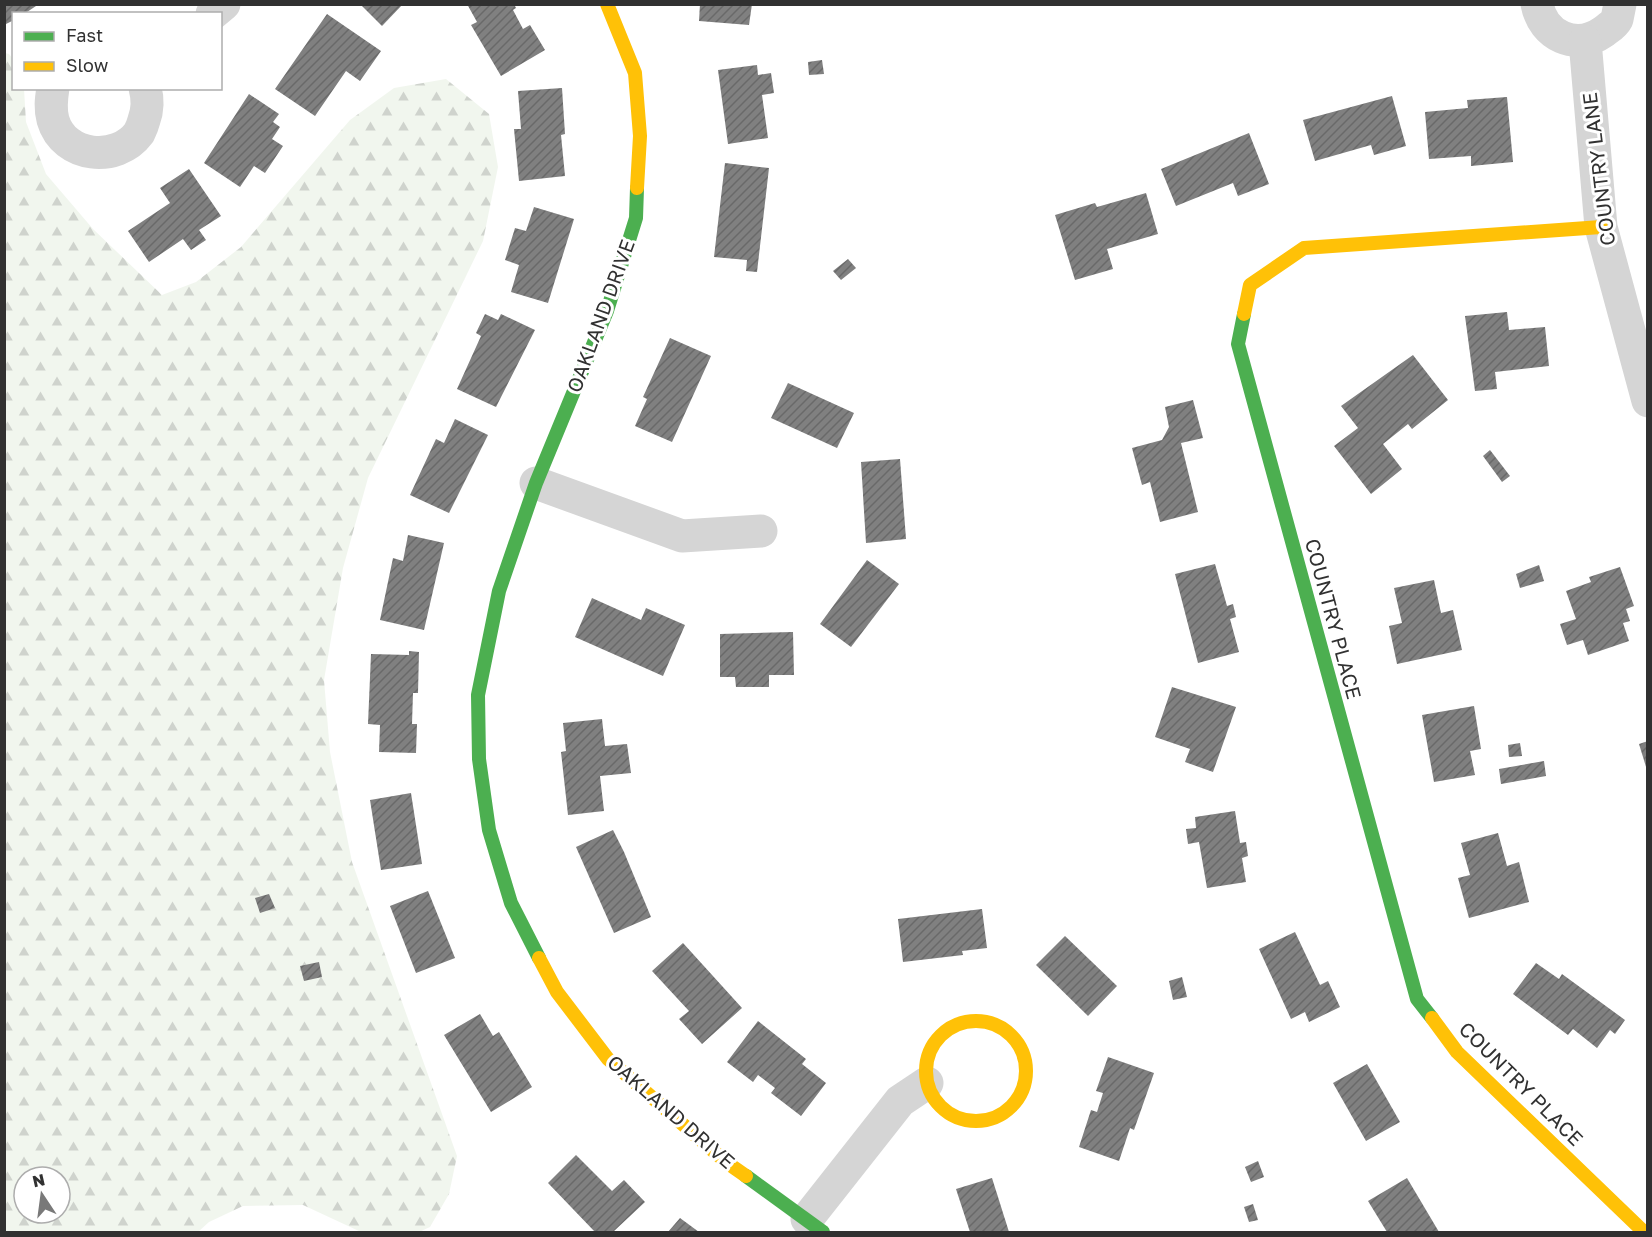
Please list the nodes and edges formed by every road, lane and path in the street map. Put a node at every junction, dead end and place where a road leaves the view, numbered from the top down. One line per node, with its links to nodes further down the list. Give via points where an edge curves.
1 (607, 4): 9 (street, OAKLAND DRIVE, via 635,73 640,136 636,218 607,312)
2 (1537, 4): 4 (street, via 1543,22 1556,35)
3 (1620, 4): 4 (street, via 1611,26)
4 (1585, 41): 7 (street, COUNTRY LANE)
5 (53, 90): 6 (street, via 50,104 63,137 88,152 108,153 126,145 140,132 148,110)
6 (145, 90)
7 (1602, 227): 8 (street, COUNTRY LANE); 13 (street, COUNTRY PLACE, via 1304,248 1250,285 1238,344 1417,999 1457,1052)
8 (1647, 401)
9 (536, 483): 10 (street, via 682,536); 12 (street, OAKLAND DRIVE, via 499,591 478,695 479,759 489,830 511,903 557,992 608,1059 726,1162)
10 (760, 531)
11 (927, 1083): 11 (street, via 927,1060 933,1044 956,1024 993,1023 1012,1035 1023,1052 1026,1073 1019,1095 1008,1109 984,1120 956,1117 943,1108); 12 (street, via 900,1101)
12 (815, 1226)
13 (1644, 1233)

